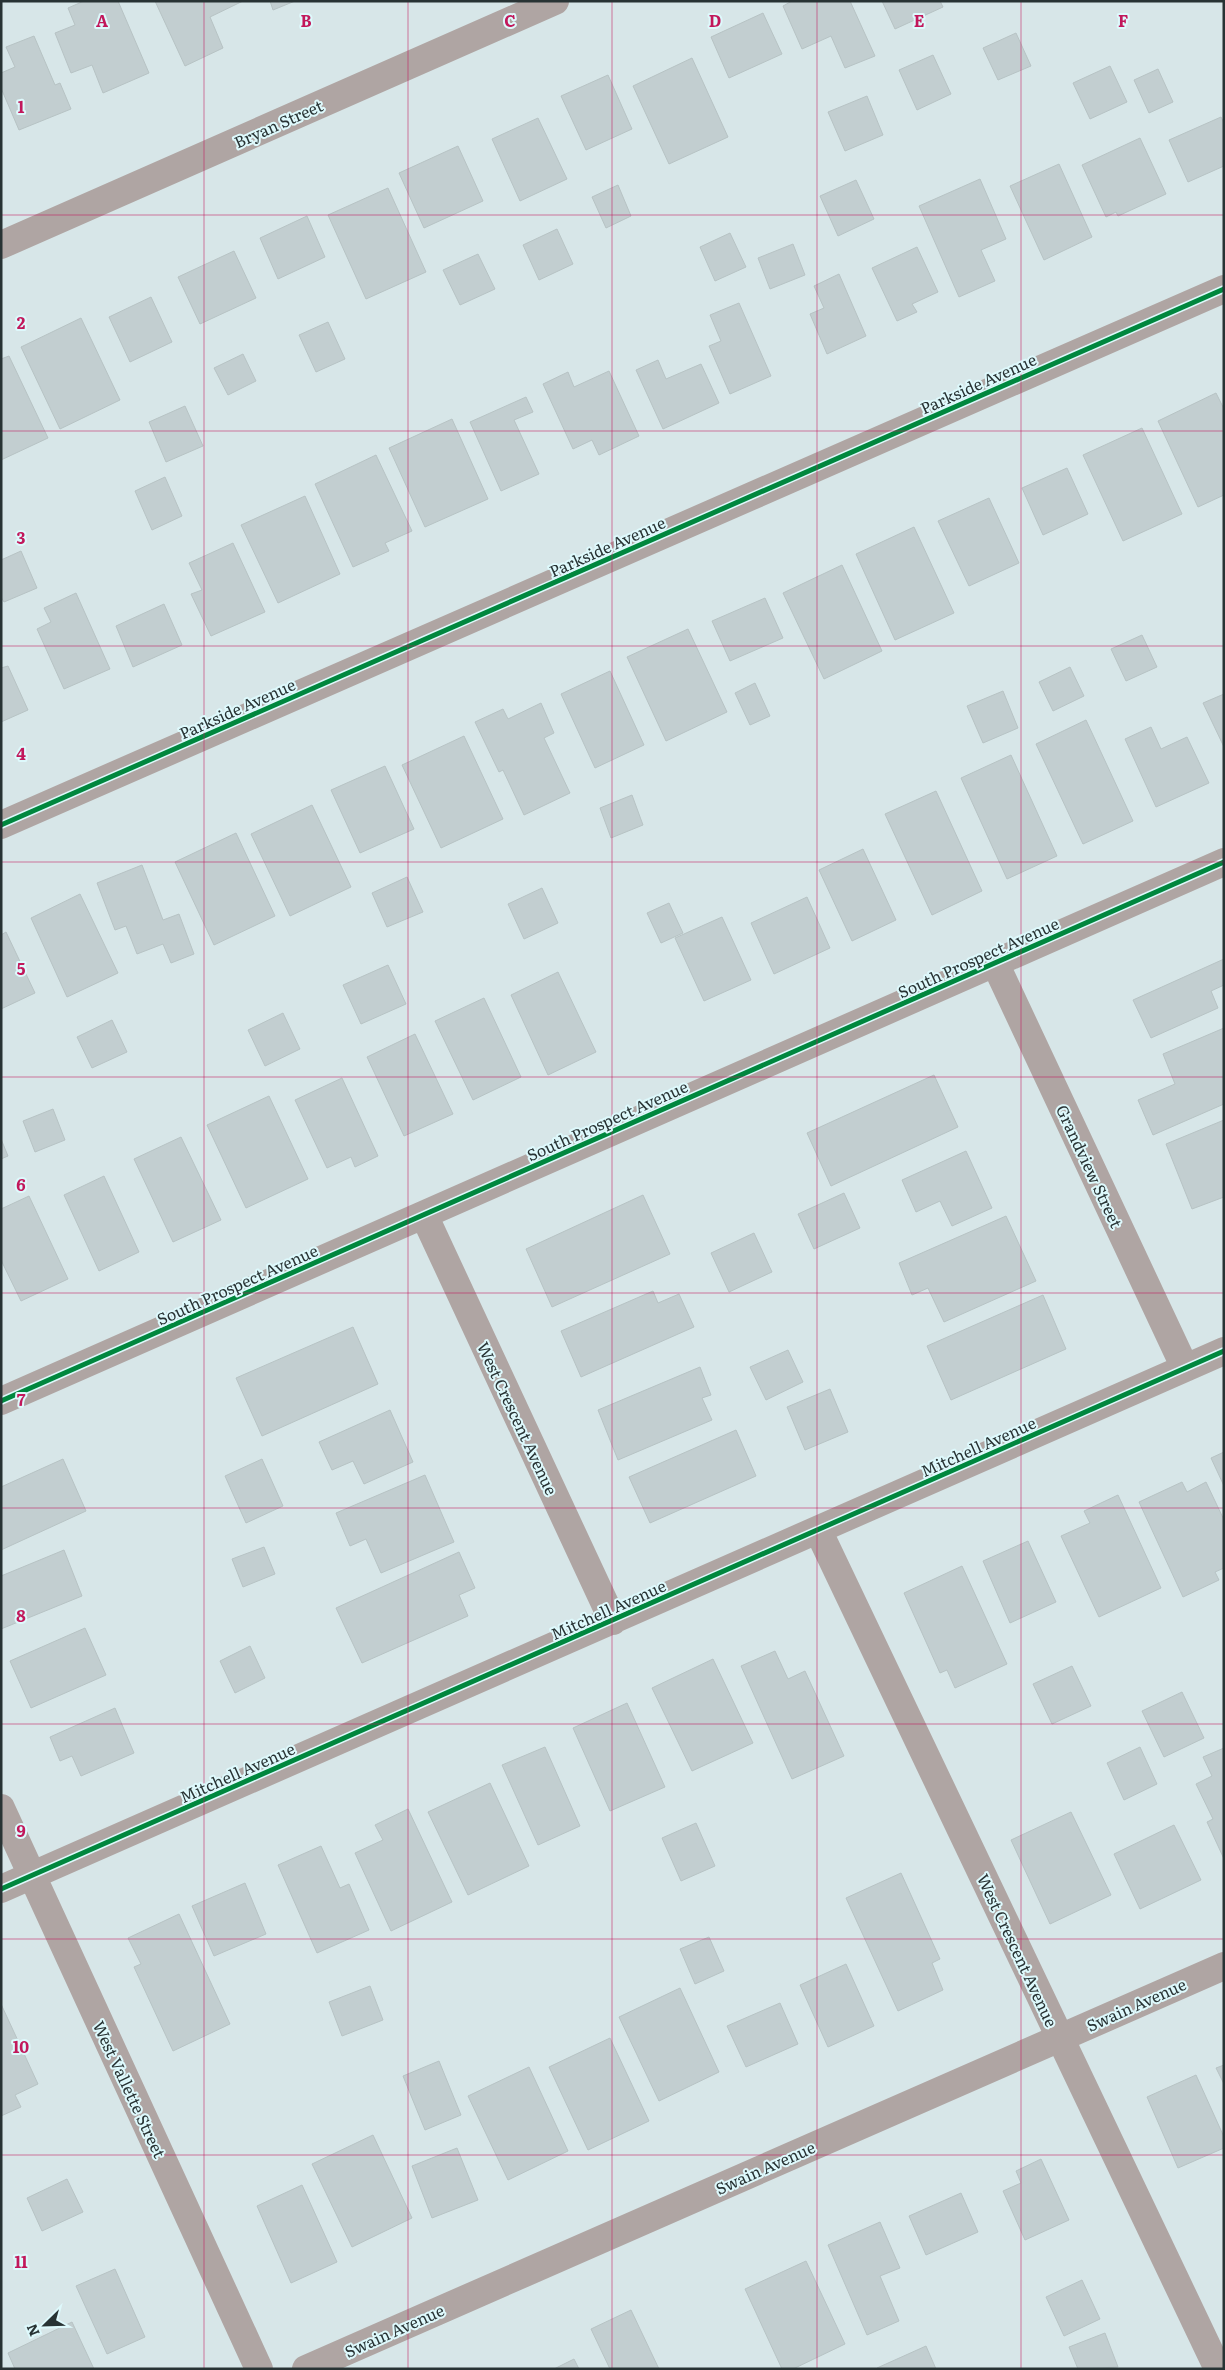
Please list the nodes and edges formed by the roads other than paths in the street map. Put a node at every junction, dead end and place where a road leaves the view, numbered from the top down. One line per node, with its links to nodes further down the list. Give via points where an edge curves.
1 (555, 1): 2 (street, Bryan Street)
2 (1, 245)
3 (1224, 289): 4 (street, Parkside Avenue)
4 (1, 825)
5 (1224, 862): 6 (street, South Prospect Avenue)
6 (995, 963): 7 (street, South Prospect Avenue); 9 (street, Grandview Street)
7 (424, 1215): 10 (street, South Prospect Avenue); 12 (street, West Crescent Avenue)
8 (1224, 1351): 9 (street, Mitchell Avenue)
9 (1185, 1368): 11 (street, Mitchell Avenue)
10 (1, 1401)
11 (818, 1530): 12 (street, Mitchell Avenue); 17 (street, West Crescent Avenue)
12 (613, 1621): 14 (street, Mitchell Avenue)
13 (1, 1808): 14 (street, West Vallette Street)
14 (32, 1876): 15 (street, Mitchell Avenue); 18 (street, West Vallette Street)
15 (1, 1889)
16 (1224, 1966): 17 (street, Swain Avenue)
17 (1060, 2038): 19 (street, Swain Avenue); 20 (street, West Crescent Avenue)
18 (260, 2369)
19 (306, 2369)
20 (1218, 2369)

